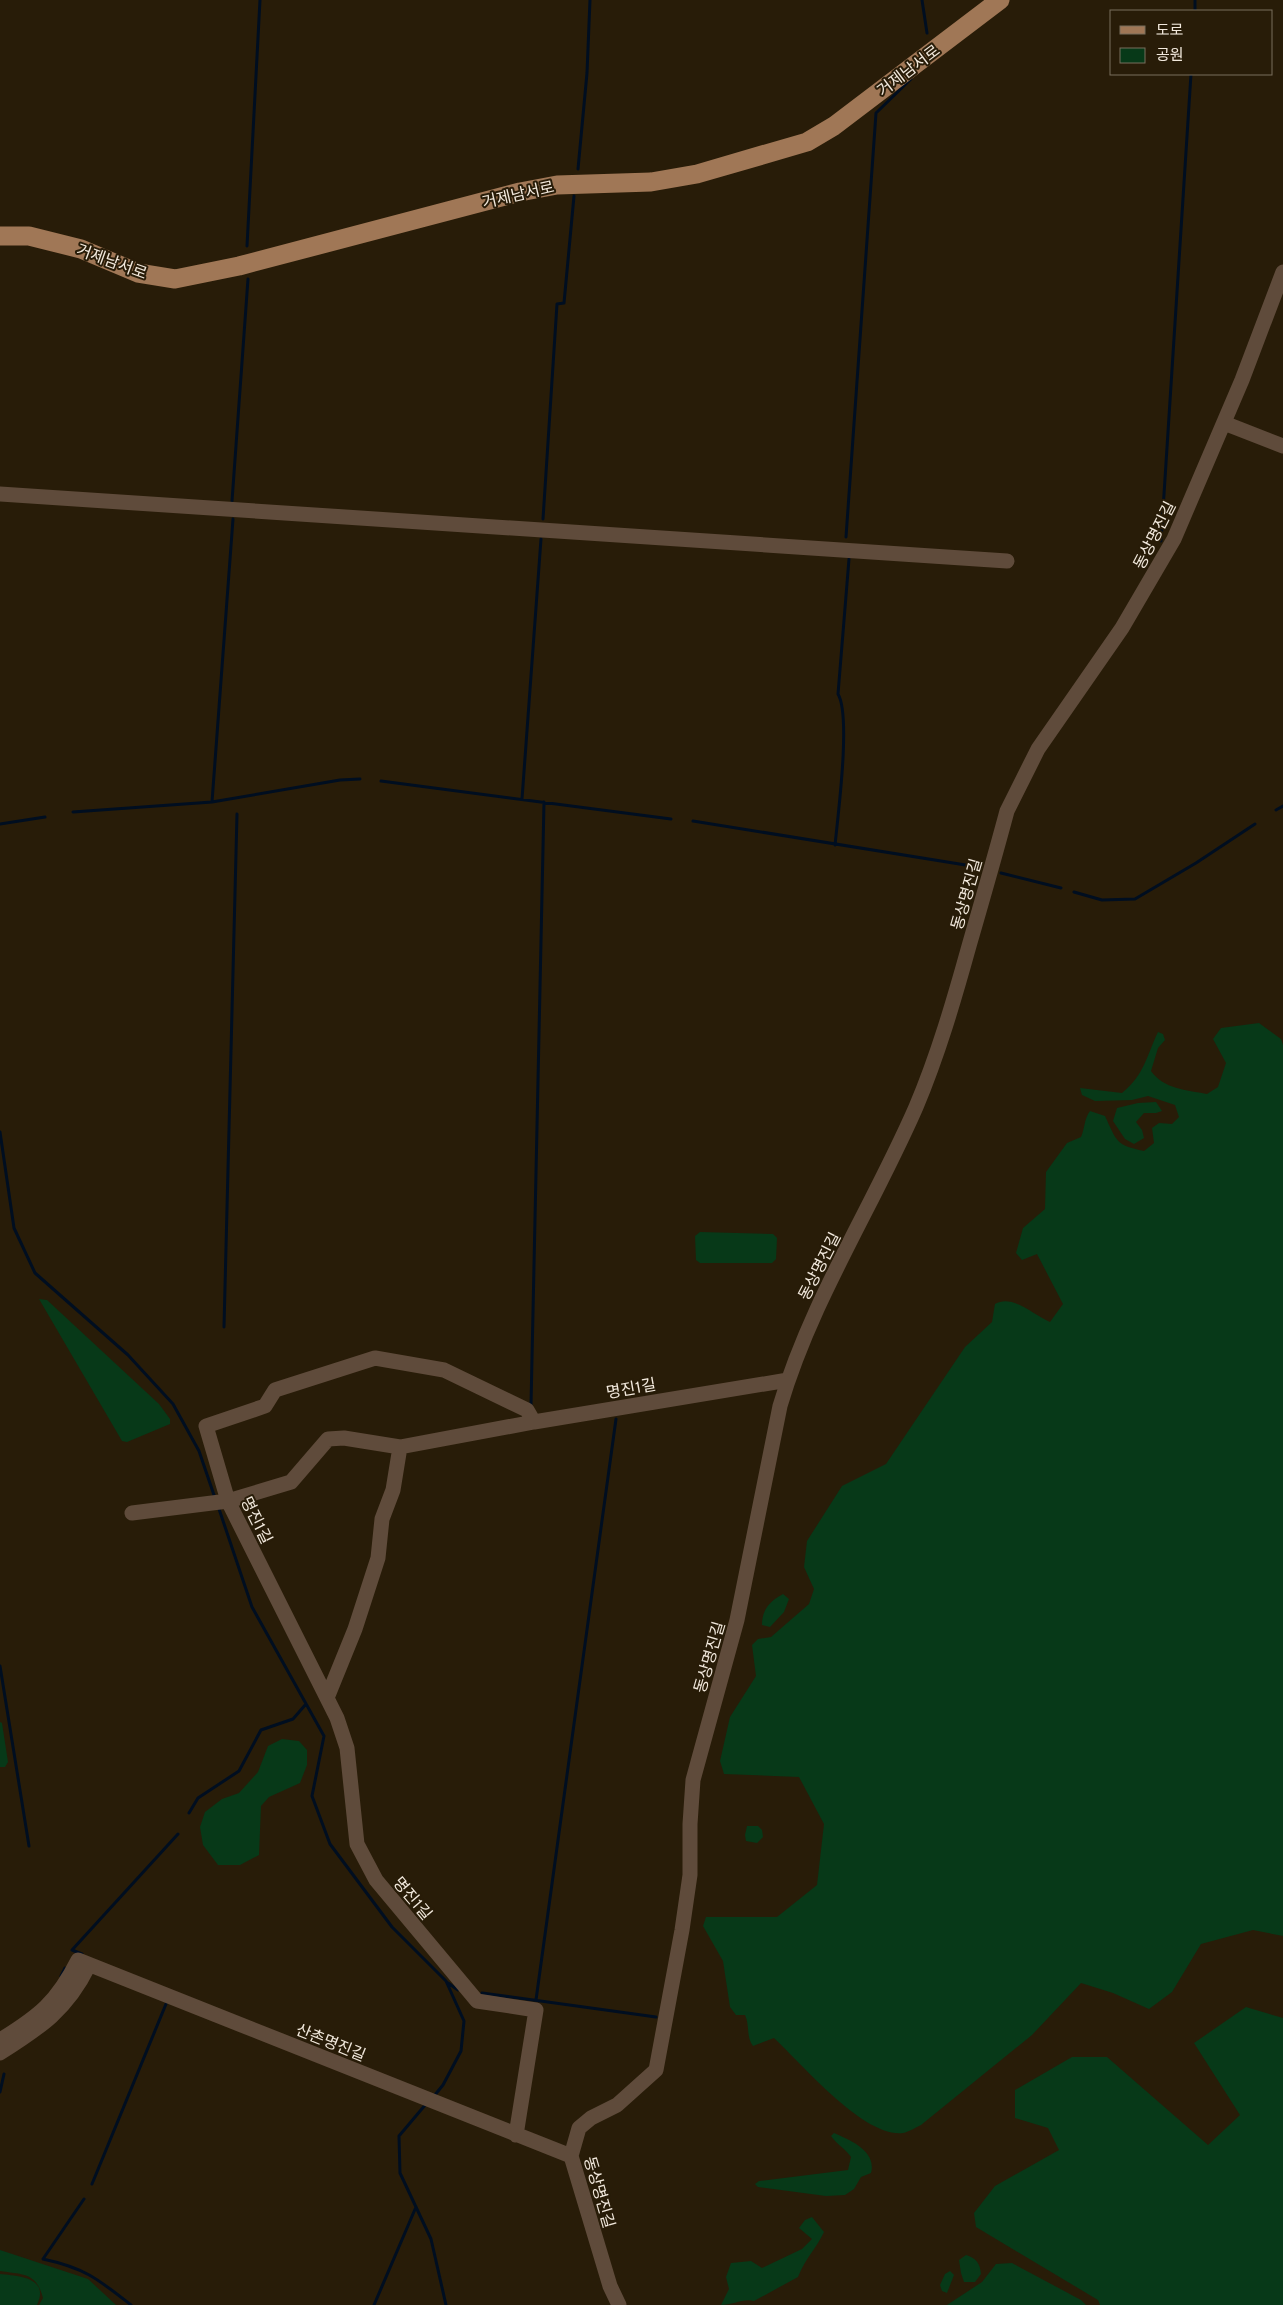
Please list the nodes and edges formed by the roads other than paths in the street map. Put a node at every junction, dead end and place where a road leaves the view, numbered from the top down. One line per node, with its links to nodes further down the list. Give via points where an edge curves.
1 (1000, 0): 2 (main road, 거제남서로, via 834,126 807,142 697,174 651,182 557,184 239,266 175,279 138,273 81,249 29,236)
2 (0, 236)
3 (1283, 272): 4 (street, 동상명진길)
4 (1224, 423): 5 (street); 8 (street, 동상명진길, via 1174,539 1122,628 1038,749 1015,793 942,1037 922,1091 806,1330)
5 (1283, 446)
6 (0, 494): 7 (street)
7 (1007, 561)
8 (788, 1380): 9 (street, 명진1길); 18 (street, 동상명진길, via 737,1620 693,1780 690,1875 656,2070 617,2105 579,2128)
9 (534, 1422): 10 (street); 11 (street, 명진1길, via 527,1410 444,1370 375,1358 275,1390 265,1406 206,1426)
10 (400, 1447): 11 (street, via 344,1438 328,1439 291,1482); 13 (street, via 393,1490 382,1519 378,1558 355,1629)
11 (228, 1501): 12 (street); 13 (street, 명진1길)
12 (132, 1513)
13 (327, 1698): 17 (street, 명진1길, via 347,1748 357,1844 376,1880 477,2001 536,2010)
14 (84, 1962): 15 (street, via 48,2006 27,2024); 16 (street, via 81,1980 63,2006 32,2034); 17 (street, 산촌명진길)
15 (0, 2040)
16 (0, 2053)
17 (516, 2135): 18 (street, 산촌명진길)
18 (571, 2156): 19 (street, 동상명진길)
19 (618, 2305)

